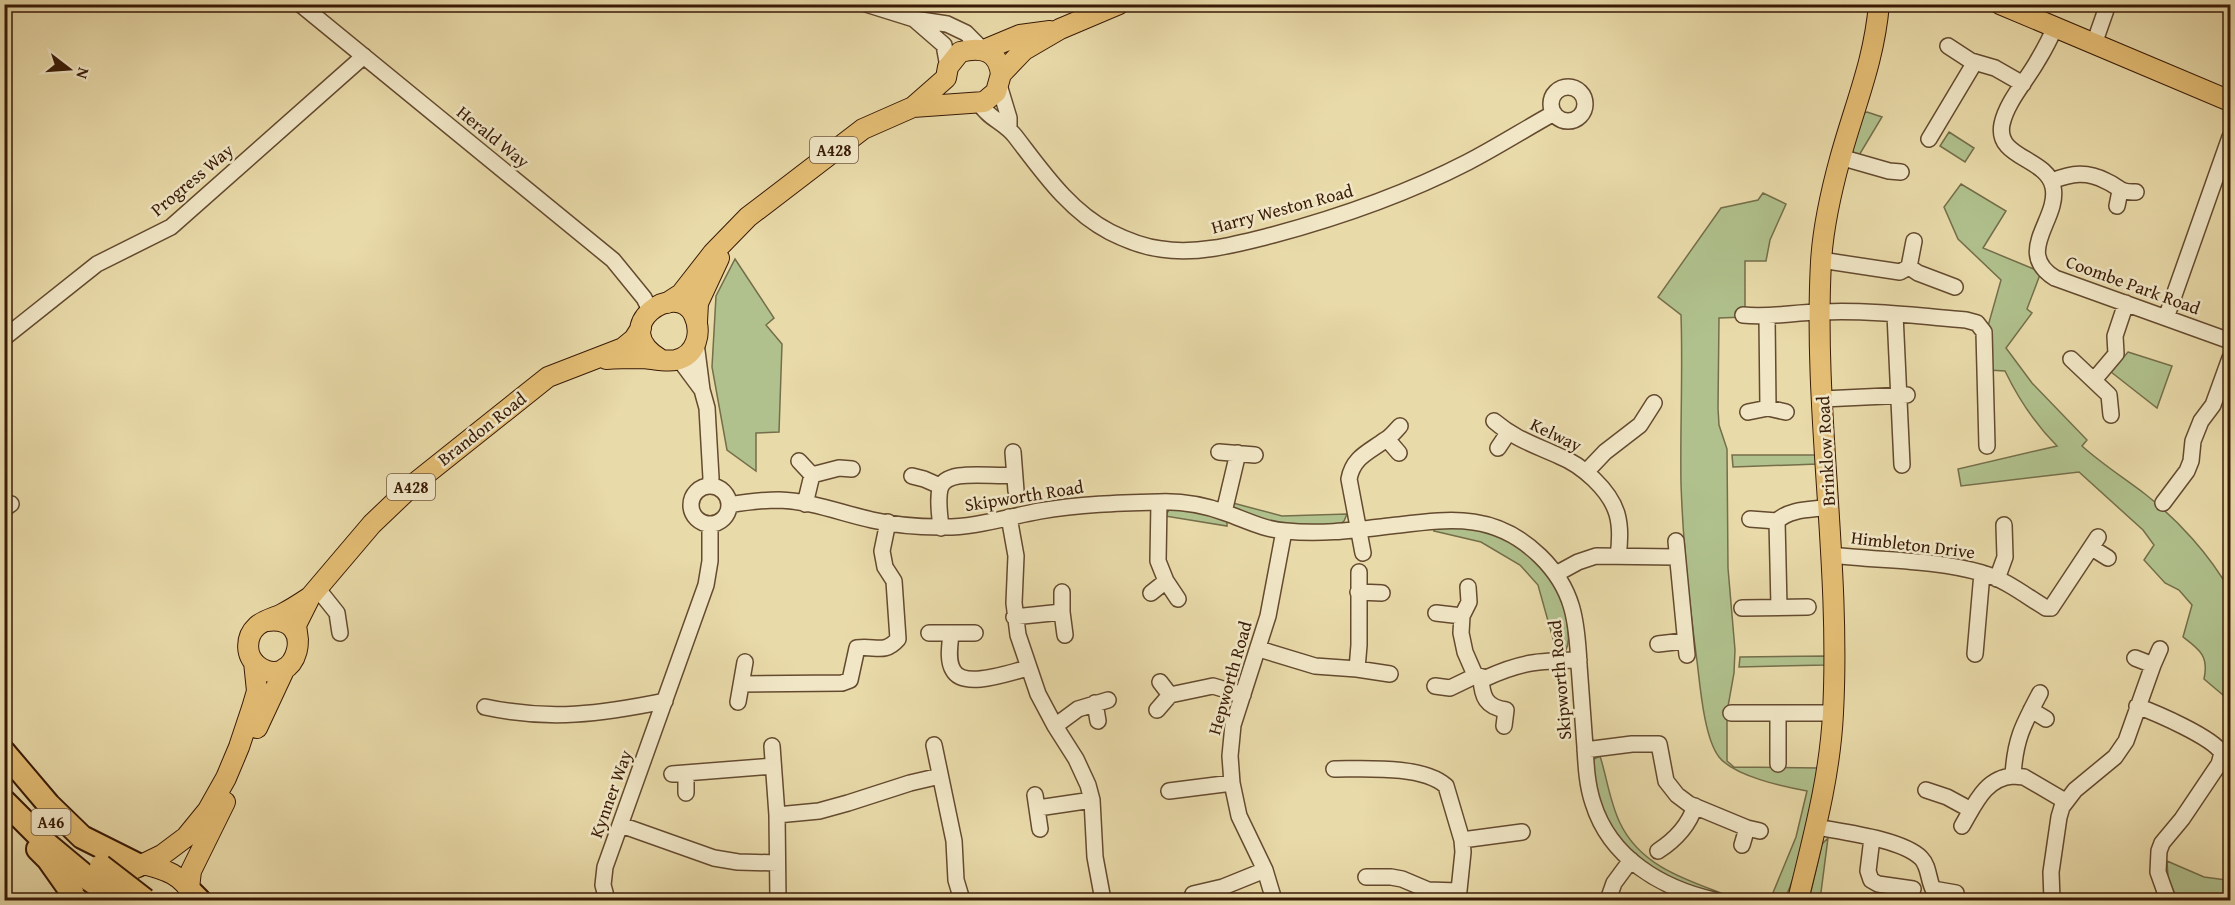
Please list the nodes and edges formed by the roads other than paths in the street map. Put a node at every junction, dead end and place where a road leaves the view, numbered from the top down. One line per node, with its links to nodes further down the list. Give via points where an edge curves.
1 (300, 4): 13 (street, Herald Way)
2 (866, 4): 7 (street)
3 (1119, 4): 9 (main road, A428)
4 (2000, 4): 8 (main road)
5 (2108, 4): 10 (street)
6 (1880, 7): 25 (main road, Brinklow Road, via 1871,62)
7 (914, 18): 12 (street, via 946,24 966,33); 15 (street, via 944,45)
8 (2055, 27): 10 (main road); 17 (street)
9 (1060, 29): 12 (main road, A428, via 1020,35); 16 (main road, A428, via 1024,50)
10 (2094, 44): 18 (main road)
11 (1948, 46): 14 (street)
12 (983, 50): 15 (main road, A428, via 960,52); 16 (main road, via 1000,64)
13 (364, 56): 35 (street, Herald Way, via 613,260 639,292); 43 (street, Progress Way, via 171,227 98,264)
14 (1975, 62): 17 (street); 24 (street)
15 (947, 73): 19 (main road, via 955,97); 20 (main road, A428)
16 (1000, 80): 19 (main road, A428, via 991,97); 22 (street, Harry Weston Road)
17 (2023, 84): 27 (street, via 2005,115 2002,134 2010,149 2041,167)
18 (2230, 100)
19 (972, 103): 20 (main road, A428); 22 (street, Harry Weston Road)
20 (913, 107): 29 (main road, A428, via 863,129 832,151 748,217)
21 (1554, 113): 22 (street, Harry Weston Road, via 1467,163 1361,208 1250,241 1178,251 1146,246 1095,223 1061,194)
22 (1009, 128)
23 (2230, 137): 40 (street)
24 (1929, 139)
25 (1840, 157): 26 (street); 31 (main road, Brinklow Road)
26 (1902, 172)
27 (2052, 181): 28 (street, via 2081,173 2108,181 2118,199); 34 (street, Coombe Park Road, via 2054,201 2038,241 2040,262 2055,278)
28 (2136, 192)
29 (725, 241): 35 (main road, A428, via 681,294); 41 (main road, A428, via 699,303)
30 (1914, 241): 32 (street)
31 (1821, 260): 32 (street, via 1900,272); 36 (main road, Brinklow Road)
32 (1910, 267): 33 (street)
33 (1955, 287)
34 (2126, 303): 40 (street, Coombe Park Road); 50 (street, via 2115,336 2116,354)
35 (659, 306): 41 (main road, via 680,303 692,311); 42 (main road, A428)
36 (1820, 312): 37 (street); 39 (street); 53 (main road, Brinklow Road)
37 (1895, 314): 52 (street); 63 (street, via 1966,320 1977,323 1984,332)
38 (1743, 315): 39 (street)
39 (1767, 317): 55 (street)
40 (2166, 318): 44 (street, Coombe Park Road)
41 (697, 322): 45 (main road, A428)
42 (641, 328): 47 (main road, via 644,346); 49 (main road, Brandon Road / A428, via 622,348)
43 (4, 338)
44 (2230, 341)
45 (696, 343): 47 (main road, via 686,355); 51 (street)
46 (2230, 358): 81 (street, via 2213,405 2193,441 2191,461 2175,477)
47 (670, 359): 49 (main road, Brandon Road / A428); 51 (street)
48 (2071, 360): 50 (street)
49 (593, 361): 107 (main road, Brandon Road / A428, via 548,377 420,479 372,524)
50 (2094, 380): 58 (street, via 2109,395)
51 (702, 390): 77 (street, via 707,408)
52 (1903, 395): 53 (street); 71 (street)
53 (1823, 399): 84 (main road, Brinklow Road)
54 (1654, 403): 73 (street, Kelway, via 1645,429 1605,452)
55 (1768, 408): 56 (street); 57 (street)
56 (1748, 412)
57 (1786, 412)
58 (2110, 415)
59 (1494, 421): 61 (street, Kelway)
60 (1400, 426): 62 (street)
61 (1508, 434): 64 (street, Kelway); 73 (street, Kelway)
62 (1387, 439): 68 (street); 93 (street, via 1351,467 1349,479)
63 (1987, 446)
64 (1498, 448)
65 (1013, 452): 75 (street)
66 (1219, 452): 67 (street)
67 (1238, 453): 69 (street); 85 (street)
68 (1399, 453)
69 (1255, 456)
70 (799, 461): 74 (street)
71 (1902, 465)
72 (852, 469): 74 (street)
73 (1586, 472): 97 (street, Kelway, via 1617,514)
74 (812, 475): 82 (street)
75 (1014, 475): 78 (street, via 956,476); 79 (street)
76 (912, 476): 78 (street)
77 (710, 485): 83 (street, via 722,490); 90 (street, via 695,492 690,506 698,521)
78 (940, 486): 92 (street)
79 (1016, 491)
80 (1159, 502): 85 (street, Skipworth Road, via 1180,501); 86 (street, Skipworth Road, via 1077,506); 103 (street, via 1158,561)
81 (2163, 503)
82 (805, 504): 83 (street, Skipworth Road, via 781,500); 89 (street, Skipworth Road)
83 (729, 505): 90 (street, via 724,518)
84 (1830, 507): 88 (street, via 1785,514); 96 (main road, Brinklow Road)
85 (1224, 512): 94 (street, Skipworth Road)
86 (1010, 517): 92 (street, Skipworth Road, via 979,525); 117 (street, via 1016,556)
87 (1750, 519): 88 (street)
88 (1777, 521): 111 (street)
89 (888, 522): 92 (street, Skipworth Road); 140 (street, via 882,552 894,581 898,639 885,649 857,648 850,680 842,683)
90 (710, 525): 145 (street, Kynner Way, via 706,585)
91 (2004, 525): 102 (street, via 2005,557)
92 (941, 528)
93 (1358, 529): 94 (street, Skipworth Road); 95 (street); 101 (street, Skipworth Road, via 1436,520 1478,523 1524,542)
94 (1284, 531): 126 (street, Hepworth Road)
95 (1363, 553)
96 (1831, 555): 100 (street, Himbleton Drive); 152 (main road, Brinklow Road)
97 (1618, 556): 101 (street, via 1587,558); 125 (street, via 1676,549 1686,648)
98 (2108, 558): 102 (street, Himbleton Drive, via 2095,542 2051,608)
99 (1359, 572): 106 (street)
100 (1982, 573): 102 (street, Himbleton Drive); 128 (street)
101 (1556, 574): 130 (street, Skipworth Road, via 1574,611)
102 (1997, 579)
103 (1166, 582): 108 (street); 110 (street)
104 (1468, 587): 116 (street, via 1469,602)
105 (1062, 592): 114 (street)
106 (1358, 592): 109 (street); 136 (street)
107 (314, 593): 118 (main road, Brandon Road / A428); 119 (street, via 337,613); 124 (main road, Brandon Road / A428, via 296,625)
108 (1150, 593)
109 (1382, 593)
110 (1178, 599)
111 (1779, 607): 112 (street); 113 (street)
112 (1742, 608)
113 (1808, 608)
114 (1062, 612): 117 (street); 123 (street)
115 (1436, 613): 116 (street)
116 (1462, 616): 138 (street, via 1465,652)
117 (1014, 617): 135 (street)
118 (267, 621): 124 (main road, via 286,624); 131 (main road, via 249,636 248,648)
119 (340, 633)
120 (929, 633): 121 (street)
121 (951, 633): 122 (street); 135 (street, via 950,662 960,678 974,680)
122 (975, 633)
123 (1065, 635)
124 (298, 640): 134 (main road, via 297,655)
125 (1658, 644)
126 (1259, 649): 136 (street, via 1316,666); 144 (street, Hepworth Road)
127 (2160, 649): 133 (street)
128 (1974, 655)
129 (2134, 658): 133 (street)
130 (1579, 660): 138 (street, via 1534,662 1486,678); 160 (street, Skipworth Road)
131 (254, 662): 134 (main road, via 270,671); 190 (main road, via 257,691 239,747 208,810 186,837 162,855)
132 (745, 662): 140 (street)
133 (2153, 665): 147 (street)
134 (285, 668): 197 (main road, via 191,871)
135 (1028, 668): 156 (street)
136 (1357, 669): 137 (street)
137 (1390, 674)
138 (1479, 676): 141 (street, via 1455,686); 157 (street, via 1486,701 1506,711)
139 (1160, 682): 143 (street)
140 (742, 684): 146 (street)
141 (1434, 687)
142 (2040, 693): 150 (street)
143 (1170, 695): 144 (street, via 1213,686); 149 (street)
144 (1243, 695): 168 (street, Hepworth Road, via 1232,738)
145 (665, 701): 148 (street, via 554,716); 179 (street, Kynner Way)
146 (738, 702)
147 (2137, 706): 174 (street, via 2126,741 2115,757); 212 (street, via 2169,719 2214,744 2222,753 2219,764 2161,846 2158,872)
148 (485, 707)
149 (1157, 710)
150 (2031, 711): 154 (street); 167 (street, via 2015,745)
151 (1731, 713): 153 (street)
152 (1833, 713): 153 (street); 181 (main road, Brinklow Road, via 1829,765)
153 (1778, 714): 162 (street)
154 (2046, 719)
155 (1098, 721): 156 (street, via 1102,702 1078,709)
156 (1055, 726): 172 (street, via 1083,771)
157 (1504, 726)
158 (934, 745): 166 (street)
159 (772, 746): 163 (street)
160 (1586, 750): 175 (street, via 1660,737 1670,788); 188 (street, Skipworth Road, via 1587,779 1600,822)
161 (4, 752): 190 (highway, via 82,837)
162 (1778, 764)
163 (773, 766): 170 (street, via 679,774); 178 (street)
164 (1343, 774): 185 (street, via 1401,772 1440,780 1449,793)
165 (4, 775): 192 (highway, A46)
166 (940, 776): 178 (street, via 819,811); 205 (street)
167 (2013, 776): 174 (street, via 2024,777); 176 (street, via 1993,781)
168 (1232, 783): 171 (street); 191 (street, Hepworth Road, via 1244,830)
169 (1926, 790): 176 (street)
170 (686, 793)
171 (1176, 795)
172 (1092, 800): 182 (street, via 1036,801); 206 (street)
173 (4, 801): 192 (highway, A46, via 48,845)
174 (2065, 801): 211 (street, via 2051,872)
175 (1695, 806): 186 (street, via 1754,829); 187 (street)
176 (1971, 810): 180 (street)
177 (4, 814): 199 (highway, via 48,859)
178 (777, 815): 189 (street)
179 (621, 825): 189 (street, via 714,858); 203 (street, Kynner Way, via 605,867 603,885)
180 (1962, 826)
181 (1816, 827): 184 (street); 210 (main road, Brinklow Road)
182 (1040, 829)
183 (1515, 838): 185 (street)
184 (1872, 838): 194 (street, via 1868,871 1871,880); 195 (street, via 1920,857 1934,889)
185 (1462, 840): 198 (street)
186 (1742, 845)
187 (1668, 849)
188 (1631, 861): 208 (street, via 1614,883); 209 (street, Skipworth Road, via 1673,888)
189 (777, 863): 204 (street)
190 (140, 864): 197 (main road, via 173,874); 200 (main road, via 113,883)
191 (1265, 870): 196 (street); 207 (street, Hepworth Road)
192 (96, 873): 201 (highway, A46, bridge); 202 (highway, A46, bridge)
193 (1373, 873): 198 (street)
194 (1913, 889)
195 (1956, 893)
196 (1203, 895)
197 (194, 896)
198 (1458, 896)
199 (77, 900)
200 (102, 900)
201 (118, 900)
202 (145, 900)
203 (607, 900)
204 (778, 900)
205 (962, 900)
206 (1102, 900)
207 (1274, 900)
208 (1608, 900)
209 (1714, 900)
210 (1798, 900)
211 (2052, 900)
212 (2168, 900)

